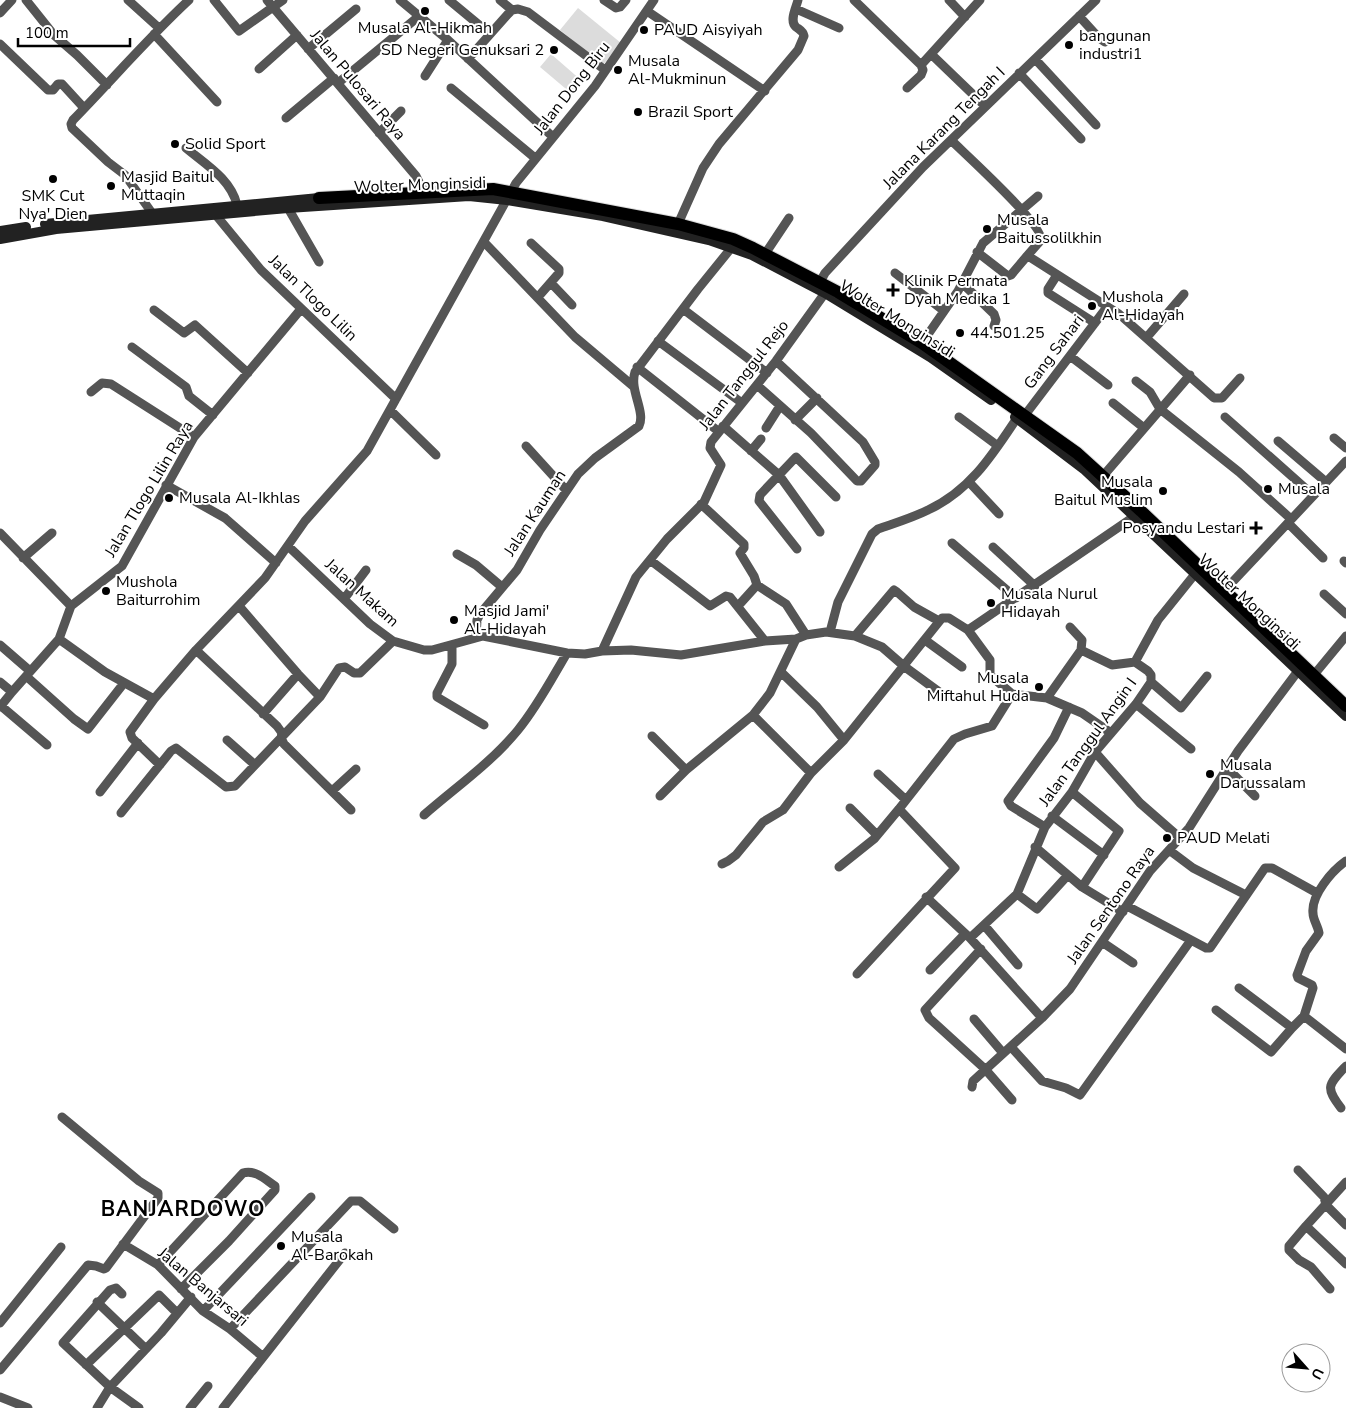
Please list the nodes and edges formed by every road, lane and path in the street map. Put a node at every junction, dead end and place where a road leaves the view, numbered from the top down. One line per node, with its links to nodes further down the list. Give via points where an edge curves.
1 (12, 0): 22 (street)
2 (26, 0): 43 (street, via 54,35)
3 (128, 0): 27 (street)
4 (189, 0): 27 (street)
5 (214, 0): 17 (street, via 239,31)
6 (283, 0): 17 (street)
7 (400, 0): 25 (street)
8 (449, 0): 28 (street)
9 (500, 0): 20 (street)
10 (604, 0): 11 (street, via 616,8)
11 (626, 0)
12 (654, 0): 21 (street, Jalan Dong Biru)
13 (854, 0): 37 (street)
14 (948, 0): 23 (street)
15 (980, 0): 23 (street)
16 (1096, 0): 24 (street, Jalana Karang Tengah I)
17 (270, 4): 29 (street, Jalan Pulosari Raya)
18 (797, 4): 26 (street); 46 (street, via 793,23 804,34 803,40 794,56)
19 (356, 9): 33 (street)
20 (512, 10): 28 (street); 39 (street, via 528,12)
21 (647, 11): 39 (street, Jalan Dong Biru); 46 (street)
22 (0, 14)
23 (965, 16): 34 (street)
24 (1079, 16): 31 (street); 36 (street, Jalana Karang Tengah I)
25 (418, 17): 30 (street); 42 (street)
26 (839, 28)
27 (156, 31): 43 (street); 47 (street)
28 (490, 34): 35 (street)
29 (297, 35): 33 (street, Jalan Pulosari Raya); 38 (street)
30 (448, 40): 35 (street); 41 (street)
31 (1105, 42)
32 (0, 44): 49 (street, via 48,90 62,84)
33 (308, 49): 42 (street, Jalan Pulosari Raya)
34 (931, 54): 37 (street); 48 (street)
35 (468, 59): 54 (street)
36 (1035, 59): 40 (street, Jalana Karang Tengah I); 52 (street)
37 (921, 65): 45 (street, via 921,75)
38 (259, 68)
39 (605, 70): 54 (street, Jalan Dong Biru)
40 (1019, 73): 48 (street, Jalana Karang Tengah I); 55 (street)
41 (424, 76)
42 (336, 81): 51 (street); 53 (street, Jalan Pulosari Raya)
43 (107, 85): 49 (street)
44 (452, 88): 58 (street)
45 (907, 88)
46 (765, 90): 69 (street, via 718,144 702,168)
47 (217, 102)
48 (985, 106): 56 (street, Jalana Karang Tengah I)
49 (84, 108): 66 (street, via 73,120 72,128 125,175)
50 (401, 111): 53 (street)
51 (286, 118)
52 (1096, 125)
53 (379, 133): 59 (street, Jalan Pulosari Raya, via 416,176)
54 (553, 137): 58 (street, Jalan Dong Biru)
55 (1081, 139)
56 (950, 140): 65 (street); 83 (street, Jalana Karang Tengah I, via 832,266)
57 (186, 148): 63 (street, via 226,182 235,195)
58 (535, 158): 60 (street, Jalan Dong Biru)
59 (424, 192): 60 (main road, Wolter Monginsidi, via 493,189); 62 (main road, Wolter Monginsidi)
60 (509, 196): 62 (main road, Wolter Monginsidi); 69 (main road, Wolter Monginsidi); 72 (street, Jalan Dong Biru); 74 (main road, Wolter Monginsidi)
61 (1038, 196): 65 (street)
62 (318, 202): 63 (main road); 64 (main road)
63 (237, 205): 66 (main road)
64 (288, 208): 67 (main road); 78 (street)
65 (1022, 210): 75 (street); 77 (street, via 1042,236)
66 (152, 213): 70 (main road)
67 (215, 214): 71 (main road, via 56,229); 88 (street, Jalan Tlogo Lilin, via 261,270)
68 (789, 218): 76 (street)
69 (678, 224): 76 (main road, Wolter Monginsidi, via 733,239)
70 (0, 231)
71 (0, 239)
72 (484, 242): 85 (street); 111 (street, Jalan Dong Biru)
73 (531, 243): 81 (street, via 559,269)
74 (732, 247): 83 (main road, Wolter Monginsidi); 89 (street, Jalan Kauman)
75 (977, 252): 77 (street, via 1008,276); 82 (street)
76 (765, 254): 83 (main road, Wolter Monginsidi)
77 (1027, 256): 80 (street)
78 (319, 262)
79 (895, 273): 91 (street)
80 (1057, 275): 87 (street); 92 (street, via 1048,293)
81 (551, 283): 85 (street); 86 (street)
82 (962, 284): 91 (street); 93 (street, via 994,314)
83 (822, 288): 96 (main road, Wolter Monginsidi); 99 (street, Jalan Tanggul Rejo); 118 (main road, Wolter Monginsidi)
84 (1184, 294): 94 (street)
85 (538, 297): 107 (street, via 576,337)
86 (572, 305)
87 (1107, 307): 92 (street, Gang Sahari); 94 (street)
88 (301, 309): 101 (street, Jalan Tlogo Lilin Raya); 111 (street, Jalan Tlogo Lilin)
89 (683, 309): 95 (street, Jalan Kauman); 102 (street)
90 (154, 310): 101 (street, via 184,333 195,325)
91 (944, 311): 96 (street)
92 (1095, 323): 98 (street, Gang Sahari)
93 (994, 326)
94 (1146, 337): 103 (street)
95 (658, 340): 100 (street, Jalan Kauman); 112 (street)
96 (922, 343): 118 (main road, Wolter Monginsidi)
97 (132, 347): 117 (street, via 186,387 189,396)
98 (1070, 356): 106 (street); 118 (street, Gang Sahari)
99 (776, 361): 102 (street, Jalan Tanggul Rejo); 110 (street)
100 (637, 367): 107 (street, Jalan Kauman); 124 (street)
101 (248, 372): 117 (street, Jalan Tlogo Lilin Raya)
102 (767, 373): 108 (street, Jalan Tanggul Rejo)
103 (1190, 375): 104 (street, via 1218,400); 115 (street)
104 (1240, 378)
105 (1136, 381): 115 (street, via 1150,392)
106 (1108, 385)
107 (633, 386): 140 (street, Jalan Kauman, via 641,417 639,426 588,464)
108 (757, 386): 112 (street, Jalan Tanggul Rejo); 114 (street)
109 (91, 392): 125 (street, via 102,383 112,384)
110 (817, 398): 121 (street); 121 (street, via 863,442 874,460 875,465 862,481 857,481)
111 (396, 399): 116 (street, Jalan Dong Biru)
112 (742, 403): 124 (street, Jalan Tanggul Rejo)
113 (1113, 404): 123 (street)
114 (780, 406): 121 (street); 122 (street)
115 (1160, 409): 123 (street); 146 (street, via 1239,472)
116 (390, 410): 133 (street); 151 (street, Jalan Dong Biru, via 367,451 305,521)
117 (212, 415): 125 (street, Jalan Tlogo Lilin Raya)
118 (1021, 416): 130 (street, Gang Sahari); 136 (main road, Wolter Monginsidi, via 1077,452); 145 (main road, Wolter Monginsidi)
119 (959, 417): 130 (street)
120 (1225, 417): 141 (street)
121 (795, 420)
122 (766, 428)
123 (1144, 428): 136 (street)
124 (720, 429): 132 (street); 143 (street, Jalan Tanggul Rejo, via 710,446 721,465)
125 (194, 437): 139 (street, Jalan Tlogo Lilin Raya)
126 (1334, 438): 131 (street)
127 (762, 439): 132 (street)
128 (1278, 441): 138 (street)
129 (526, 446): 140 (street)
130 (998, 446): 137 (street, Gang Sahari)
131 (1346, 448)
132 (751, 451): 135 (street)
133 (436, 455)
134 (1346, 461): 138 (street)
135 (779, 475): 142 (street, via 796,457); 147 (street); 153 (street, via 760,495 759,501)
136 (1103, 476): 164 (main road, Wolter Monginsidi)
137 (969, 482): 144 (street); 175 (street, Gang Sahari, via 929,510 872,534 846,582)
138 (1326, 482): 141 (street)
139 (166, 485): 158 (street, via 224,518); 168 (street, Jalan Tlogo Lilin Raya, via 122,566)
140 (566, 490): 163 (street, Jalan Kauman, via 517,570)
141 (1313, 495): 146 (street)
142 (836, 497)
143 (701, 504): 157 (street, Jalan Tanggul Rejo); 161 (street, via 744,544 740,553)
144 (1000, 514)
145 (1135, 516): 160 (main road, Wolter Monginsidi); 162 (street)
146 (1290, 521): 156 (street); 164 (street)
147 (820, 532)
148 (0, 533): 155 (street)
149 (52, 533): 155 (street)
150 (952, 543): 166 (street)
151 (288, 546): 158 (street, Jalan Dong Biru); 167 (street, Jalan Makam)
152 (993, 547): 162 (street)
153 (796, 549)
154 (458, 554): 163 (street)
155 (23, 558): 168 (street)
156 (1323, 558)
157 (650, 560): 170 (street, via 709,606 728,596); 189 (street, Jalan Tanggul Rejo, via 636,577)
158 (276, 563): 169 (street, Jalan Dong Biru)
159 (366, 570): 167 (street)
160 (1195, 574): 191 (street, Jalan Tanggul Angin I, via 1158,620); 194 (main road, Wolter Monginsidi)
161 (757, 585): 170 (street); 176 (street, via 783,602)
162 (1035, 586): 166 (street)
163 (502, 587): 179 (street, Jalan Kauman, via 480,614)
164 (1224, 590): 201 (main road, Wolter Monginsidi)
165 (1324, 594): 171 (street)
166 (1016, 598): 174 (street)
167 (344, 599): 183 (street, Jalan Makam)
168 (71, 606): 180 (street)
169 (239, 606): 187 (street, Jalan Dong Biru); 197 (street)
170 (738, 606): 184 (street)
171 (1346, 614)
172 (939, 621): 174 (street, via 946,617); 177 (street, via 894,590); 182 (street)
173 (1070, 627): 188 (street, via 1082,640)
174 (968, 630): 204 (street, via 990,660 990,675)
175 (830, 632): 176 (street); 177 (street)
176 (806, 635): 181 (street)
177 (856, 636): 192 (street, via 882,647)
178 (1346, 636): 201 (street)
179 (476, 637): 185 (street, Jalan Makam); 190 (street)
180 (59, 639): 196 (street); 202 (street)
181 (796, 639): 184 (street); 195 (street)
182 (925, 640): 192 (street); 193 (street)
183 (393, 641): 185 (street, Jalan Makam, via 424,650); 205 (street, via 360,673 346,667 339,668)
184 (765, 641): 189 (street, via 681,655)
185 (452, 644): 216 (street, via 452,664 437,697)
186 (0, 645): 196 (street)
187 (196, 650): 208 (street, Jalan Dong Biru); 213 (street)
188 (1081, 650): 191 (street, via 1112,665); 207 (street)
189 (602, 651): 190 (street)
190 (567, 653): 243 (street, via 517,731 491,759)
191 (1135, 662): 200 (street, Jalan Tanggul Angin I, via 1148,671)
192 (905, 667): 206 (street); 221 (street)
193 (962, 667)
194 (1298, 671): 201 (main road, Wolter Monginsidi); 228 (street, Jalan Sentono Raya)
195 (781, 672): 214 (street); 221 (street, via 817,707)
196 (28, 673): 202 (street, via 88,729); 203 (street)
197 (298, 674): 205 (street); 213 (street)
198 (1207, 676): 200 (street, via 1180,708)
199 (0, 682): 203 (street)
200 (1151, 682): 209 (street, Jalan Tanggul Angin I)
201 (1316, 682): 210 (main road, Wolter Monginsidi); 215 (main road, Wolter Monginsidi)
202 (124, 683): 208 (street)
203 (12, 692): 211 (street)
204 (1012, 694): 207 (street); 238 (street, via 992,726 954,739)
205 (320, 697): 219 (street)
206 (946, 697)
207 (1047, 698): 212 (street)
208 (154, 700): 222 (street, Jalan Dong Biru, via 130,732)
209 (1136, 704): 217 (street, Jalan Tanggul Angin I); 224 (street)
210 (1346, 706)
211 (0, 707): 223 (street)
212 (1069, 707): 217 (street); 245 (street, via 1054,738 1008,801)
213 (263, 714): 219 (street, via 281,731)
214 (753, 715): 230 (street); 231 (street)
215 (1346, 716)
216 (484, 725)
217 (1111, 733): 225 (street, Jalan Tanggul Angin I)
218 (652, 736): 230 (street)
219 (281, 738): 226 (street); 233 (street)
220 (227, 740): 226 (street)
221 (844, 740): 231 (street)
222 (138, 743): 227 (street); 234 (street)
223 (47, 745)
224 (1191, 749)
225 (1095, 752): 235 (street, Jalan Tanggul Angin I); 247 (street, via 1140,803)
226 (255, 765): 227 (street, via 230,788 178,749 173,749)
227 (160, 766): 242 (street)
228 (1226, 768): 237 (street); 247 (street, Jalan Sentono Raya)
229 (356, 769): 233 (street)
230 (686, 770): 236 (street)
231 (811, 773): 252 (street, via 784,810 763,822 736,855)
232 (878, 774): 238 (street)
233 (332, 791): 241 (street)
234 (100, 792)
235 (1072, 792): 244 (street, Jalan Tanggul Angin I); 250 (street, via 1119,831)
236 (660, 796)
237 (1255, 796)
238 (906, 800): 240 (street)
239 (850, 808): 246 (street)
240 (899, 809): 246 (street); 259 (street, via 955,868)
241 (352, 810)
242 (121, 814)
243 (424, 814)
244 (1052, 816): 245 (street, Jalan Tanggul Angin I); 250 (street)
245 (1044, 827): 248 (street, Jalan Tanggul Angin I)
246 (877, 835): 253 (street)
247 (1180, 838): 249 (street, Jalan Sentono Raya)
248 (1035, 848): 254 (street); 257 (street, Jalan Tanggul Angin I)
249 (1169, 850): 258 (street, via 1193,868); 260 (street, Jalan Sentono Raya, via 1150,871)
250 (1104, 855): 255 (street)
251 (1346, 861): 256 (street)
252 (722, 864)
253 (839, 867)
254 (1068, 875): 255 (street); 257 (street, via 1037,909)
255 (1082, 887): 260 (street)
256 (1317, 893): 258 (street, via 1290,876 1269,868 1262,871); 272 (street, via 1313,914 1319,933 1306,951 1297,974 1298,978 1312,985)
257 (1017, 894): 261 (street)
258 (1246, 895): 263 (street, via 1212,947 1206,948)
259 (926, 897): 262 (street); 269 (street)
260 (1125, 909): 263 (street); 264 (street, Jalan Sentono Raya)
261 (984, 925): 262 (street); 267 (street)
262 (968, 936): 265 (street); 268 (street)
263 (1191, 940): 277 (street, via 1080,1095 1042,1081)
264 (1102, 942): 266 (street); 273 (street, Jalan Sentono Raya, via 1070,989)
265 (981, 949): 273 (street); 279 (street, via 925,1010 929,1018)
266 (1133, 963)
267 (1018, 965)
268 (930, 970)
269 (857, 974)
270 (1239, 988): 275 (street)
271 (1216, 1010): 275 (street, via 1271,1052)
272 (1304, 1016): 275 (street); 276 (street)
273 (1042, 1018): 277 (street, Jalan Sentono Raya)
274 (974, 1019): 277 (street)
275 (1292, 1028)
276 (1346, 1049)
277 (1007, 1050): 279 (street, Jalan Sentono Raya)
278 (1346, 1066): 282 (street, via 1335,1077 1330,1090)
279 (985, 1069): 280 (street, Jalan Sentono Raya, via 973,1081); 281 (street)
280 (972, 1087)
281 (1012, 1100)
282 (1341, 1108)
283 (62, 1117): 291 (street, via 158,1195)
284 (1298, 1170): 287 (street, via 1322,1195)
285 (1346, 1182): 287 (street)
286 (312, 1198): 301 (street)
287 (1326, 1205): 288 (street); 289 (street)
288 (1346, 1225)
289 (1306, 1226): 295 (street); 297 (street, via 1290,1245 1290,1251 1310,1266)
290 (394, 1229): 304 (street, via 360,1201 351,1201)
291 (123, 1244): 294 (street, Jalan Banjarsari); 309 (street, via 104,1269 88,1265)
292 (61, 1246): 303 (street)
293 (345, 1253): 307 (street)
294 (158, 1264): 296 (street, Jalan Banjarsari); 296 (street, via 244,1174 256,1174 274,1186 275,1190 236,1234)
295 (1346, 1264)
296 (181, 1289): 299 (street, Jalan Banjarsari)
297 (1330, 1289)
298 (122, 1294): 300 (street, via 114,1288)
299 (191, 1297): 301 (street, Jalan Banjarsari); 302 (street)
300 (97, 1302): 305 (street); 308 (street, via 63,1342)
301 (203, 1310): 304 (street, Jalan Banjarsari)
302 (177, 1313): 305 (street, via 159,1295); 306 (street)
303 (0, 1323)
304 (230, 1329): 307 (street, Jalan Banjarsari)
305 (124, 1330): 306 (street); 308 (street)
306 (146, 1349): 311 (street)
307 (262, 1356): 317 (street)
308 (86, 1365): 311 (street)
309 (0, 1370)
310 (208, 1386): 316 (street)
311 (110, 1387): 314 (street); 315 (street)
312 (0, 1397): 313 (street)
313 (24, 1407)
314 (97, 1408)
315 (139, 1408)
316 (190, 1408)
317 (223, 1408)

